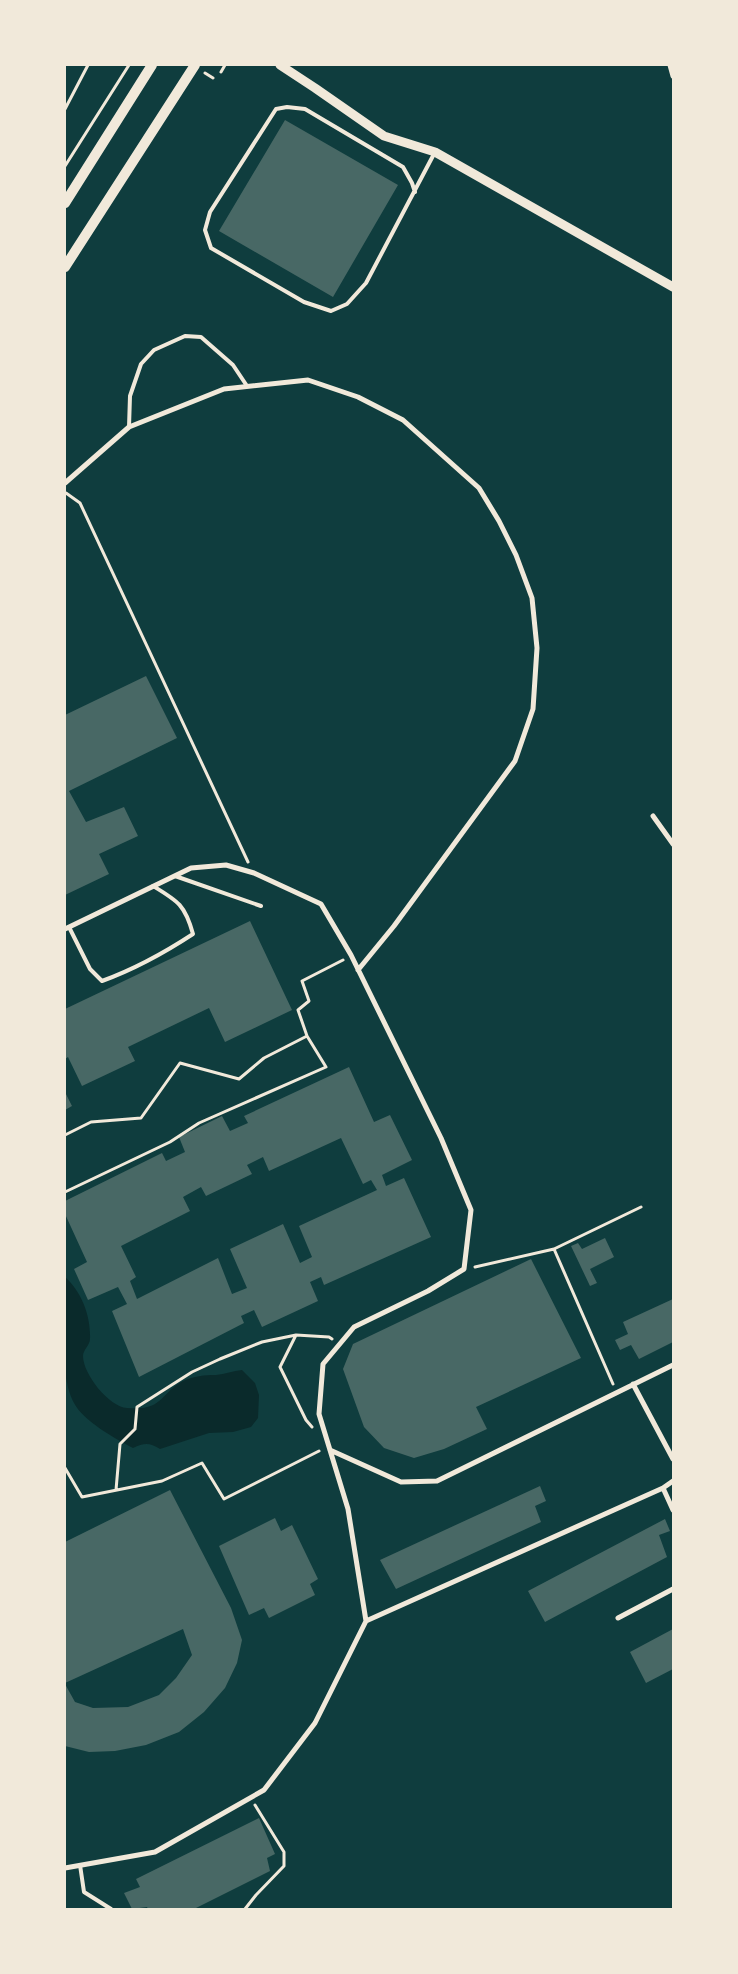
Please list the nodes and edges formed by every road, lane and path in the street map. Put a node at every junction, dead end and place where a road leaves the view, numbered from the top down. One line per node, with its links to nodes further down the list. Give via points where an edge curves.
1 (88, 65): 10 (path)
2 (129, 65): 12 (path)
3 (152, 65): 14 (main road)
4 (194, 65): 15 (main road)
5 (225, 65): 8 (path)
6 (280, 65): 11 (street, via 384,136)
7 (670, 65): 9 (street)
8 (221, 72)
9 (673, 76)
10 (65, 109)
11 (435, 152): 13 (lane); 16 (street)
12 (65, 166)
13 (415, 192): 13 (lane, via 366,283 347,304 331,311 304,302 210,248 205,230 210,212 276,109 287,107 305,109 403,167)
14 (65, 203)
15 (65, 268)
16 (673, 287)
17 (246, 386): 18 (street, via 224,389); 18 (lane, via 233,365 201,337 185,336 154,350 140,364 130,396); 29 (street, via 308,380 358,397 403,420 479,488 516,555 532,598 537,648 533,709 515,762)
18 (129, 427): 19 (street)
19 (65, 483)
20 (65, 492): 23 (path, via 80,503)
21 (653, 816): 22 (street)
22 (673, 844)
23 (254, 873): 24 (street, via 226,865 191,868); 28 (street, via 321,904)
24 (175, 876): 25 (street); 26 (lane)
25 (153, 886): 27 (street); 27 (lane, via 176,900 188,916 193,934 127,972 102,981 90,969)
26 (261, 906)
27 (67, 928)
28 (351, 955): 29 (street); 30 (path, via 302,981 309,1001 298,1010)
29 (358, 970): 35 (street, via 441,1138 471,1210)
30 (307, 1036): 31 (path, via 264,1058 238,1079 180,1063 141,1118 91,1122); 32 (path, via 326,1067 200,1123 170,1142)
31 (65, 1135)
32 (65, 1192)
33 (641, 1207): 34 (path)
34 (554, 1249): 35 (path); 40 (path)
35 (464, 1269): 37 (street, via 428,1291 354,1327)
36 (296, 1335): 37 (path, via 329,1337); 41 (path, via 280,1367 306,1420); 46 (path, via 262,1342 220,1359 192,1372 137,1407 135,1429 120,1444)
37 (340, 1344): 41 (street, via 324,1364 319,1414)
38 (673, 1365): 39 (street)
39 (632, 1384): 40 (street); 42 (street)
40 (616, 1391): 41 (street, via 437,1481 401,1482)
41 (330, 1448): 46 (path, via 224,1499 202,1463 162,1481); 50 (street, via 348,1509)
42 (673, 1459)
43 (65, 1468): 46 (path, via 82,1497)
44 (673, 1481): 45 (street)
45 (663, 1488): 47 (street); 50 (street)
46 (116, 1490)
47 (673, 1510)
48 (673, 1590): 49 (street)
49 (618, 1618)
50 (366, 1621): 51 (street, via 315,1723 264,1790)
51 (251, 1798): 52 (street, via 155,1852); 55 (path, via 284,1852 284,1866)
52 (80, 1866): 53 (street); 54 (lane, via 84,1892)
53 (65, 1868)
54 (111, 1909)
55 (245, 1909)

